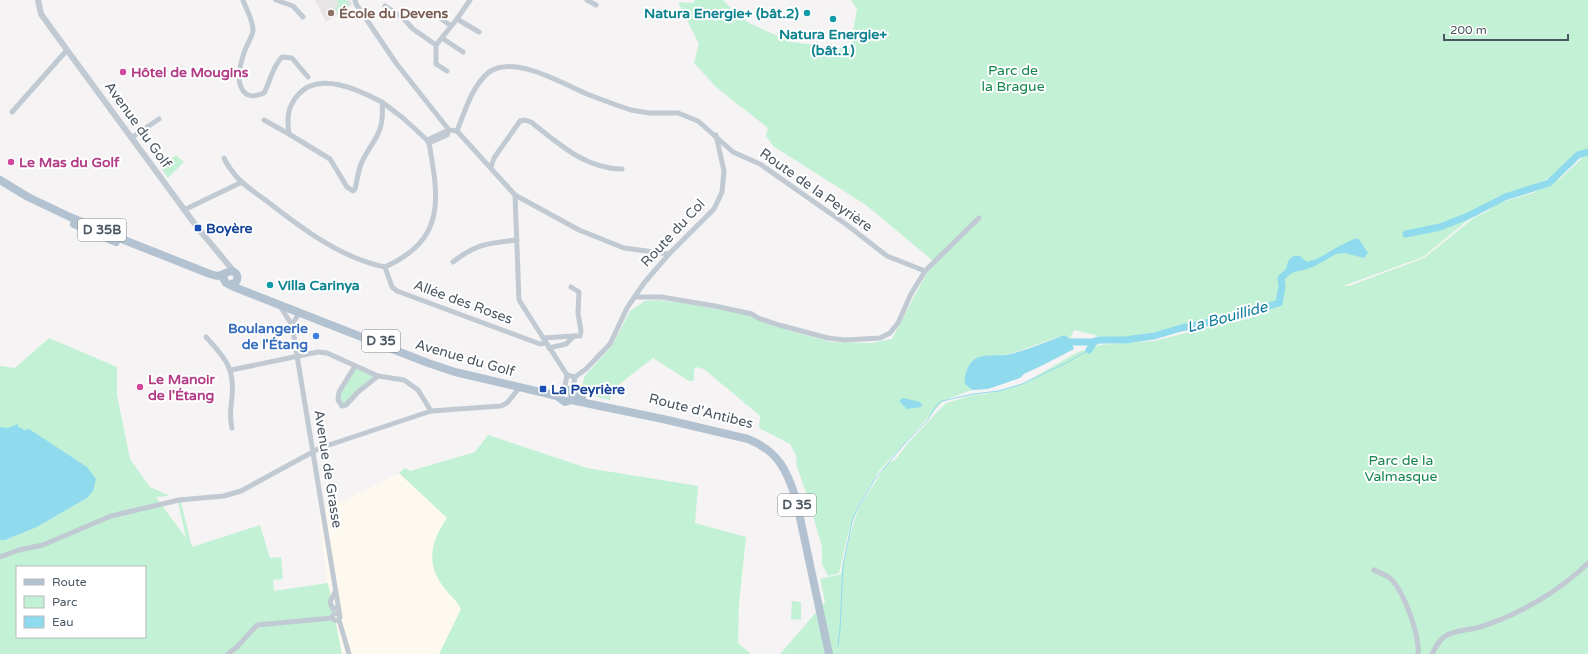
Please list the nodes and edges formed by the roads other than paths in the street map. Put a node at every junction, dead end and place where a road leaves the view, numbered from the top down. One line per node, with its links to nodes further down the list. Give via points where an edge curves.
1 (38, 0): 17 (street, Avenue du Golf / D 35, via 41,14)
2 (243, 0): 20 (street, via 253,31 244,52 239,74 241,89 252,96 264,93 272,70 282,57 292,58)
3 (276, 0): 7 (street)
4 (355, 0): 25 (street, via 396,63)
5 (470, 0): 12 (street)
6 (587, 0): 8 (street)
7 (286, 2): 11 (street)
8 (596, 5)
9 (385, 6): 16 (street)
10 (435, 14): 13 (street)
11 (303, 18)
12 (457, 19): 13 (street); 14 (street)
13 (451, 26): 15 (street)
14 (479, 32)
15 (442, 38): 16 (street); 18 (street)
16 (436, 45): 19 (street, via 436,64)
17 (67, 50): 22 (street); 29 (street, Avenue du Golf / D 35)
18 (463, 52)
19 (447, 71)
20 (308, 77)
21 (382, 102): 27 (street, via 352,89 325,83 315,84 293,101 288,111); 27 (street, via 381,128 362,163 353,191 347,187 330,159); 30 (street)
22 (12, 112)
23 (158, 119): 29 (street)
24 (264, 120): 27 (street)
25 (449, 130): 26 (street); 30 (street)
26 (457, 131): 28 (street, Route de la Peyrière, via 472,95 482,79 491,71 511,66 524,68 631,110 678,113 698,121); 32 (street)
27 (289, 134)
28 (716, 135): 42 (street, Route du Col, via 724,171 722,192 714,209); 46 (street, Route de la Peyrière, via 733,152 760,164 780,177 888,256)
29 (131, 138): 38 (street, Avenue du Golf / D 35)
30 (428, 142): 45 (street, via 436,185 433,222 418,246 408,255)
31 (224, 158): 35 (street)
32 (491, 167): 33 (street, via 494,158 520,121 525,120 589,163); 37 (street)
33 (622, 169)
34 (0, 180): 40 (main road, D 35B)
35 (242, 182): 38 (street); 45 (street, via 326,243 349,255)
36 (0, 186): 40 (main road, D 35B, via 27,201)
37 (515, 195): 41 (street); 42 (street, via 579,230 624,248)
38 (184, 210): 43 (street, Avenue du Golf / D 35)
39 (979, 218): 46 (street)
40 (104, 234): 48 (main road, D 35B)
41 (517, 240): 44 (street, via 488,243 467,251); 57 (street, via 519,300)
42 (670, 254): 50 (street, Route du Col)
43 (225, 261): 47 (street, Avenue du Golf / D 35); 48 (street)
44 (453, 262)
45 (385, 267): 57 (street, Allée des Roses, via 392,287 397,291 540,344)
46 (925, 271): 50 (street, via 898,323 890,333 880,338 828,338 779,325 752,314 715,306 661,297)
47 (237, 276): 48 (main road, via 236,282); 48 (main road, via 232,271); 52 (main road, Avenue du Golf / D 35, via 249,289)
48 (226, 279): 51 (main road, Avenue du Golf / D 35)
49 (571, 287): 55 (street, via 579,292 578,313 581,331 580,336)
50 (634, 297): 63 (street, Route du Col, via 610,344)
51 (280, 306): 53 (main road, Avenue du Golf / D 35); 54 (street, Avenue de Grasse)
52 (292, 307): 53 (main road); 66 (main road, Avenue du Golf / D 35, via 456,368)
53 (299, 313): 54 (street); 64 (main road, Avenue du Golf / D 35, via 428,363)
54 (292, 325): 58 (street, Avenue de Grasse)
55 (574, 336): 57 (street); 57 (street, via 566,344)
56 (206, 337): 60 (street, via 221,353)
57 (546, 343): 61 (street)
58 (297, 356): 59 (street, via 328,353); 60 (street); 71 (street, Avenue de Grasse)
59 (355, 366): 62 (street); 62 (street, via 339,392 338,400 342,406 346,406 358,392)
60 (231, 370): 70 (street)
61 (567, 375): 63 (street); 66 (street)
62 (378, 376): 68 (street, via 396,378 409,383 418,390)
63 (575, 377): 66 (street)
64 (510, 385): 65 (main road, Avenue du Golf / D 35); 67 (street)
65 (520, 387): 66 (main road, Avenue du Golf / D 35, via 553,395); 67 (street)
66 (567, 395): 69 (main road, Route d'Antibes / D 35)
67 (511, 398): 68 (street, via 501,406)
68 (432, 411): 71 (street)
69 (685, 422): 80 (main road, Route d'Antibes / D 35, via 755,442 773,453 784,466 796,499); 81 (main road, Route d'Antibes / D 35, via 756,439 774,450 785,464 798,495)
70 (232, 428)
71 (313, 452): 72 (street, via 241,492 179,500 110,516 43,545); 75 (street, Avenue de Grasse)
72 (0, 557)
73 (1588, 563): 83 (street, via 1578,573 1524,609 1480,627 1447,635 1438,642)
74 (1374, 570): 82 (street, via 1389,577 1405,602 1417,636)
75 (336, 608): 76 (street); 77 (street, Avenue de Grasse)
76 (333, 617): 77 (street, via 336,614); 78 (street, via 257,625)
77 (339, 618): 79 (street, Avenue de Grasse)
78 (228, 654)
79 (349, 654)
80 (829, 654)
81 (834, 654)
82 (1418, 654)
83 (1432, 654)

